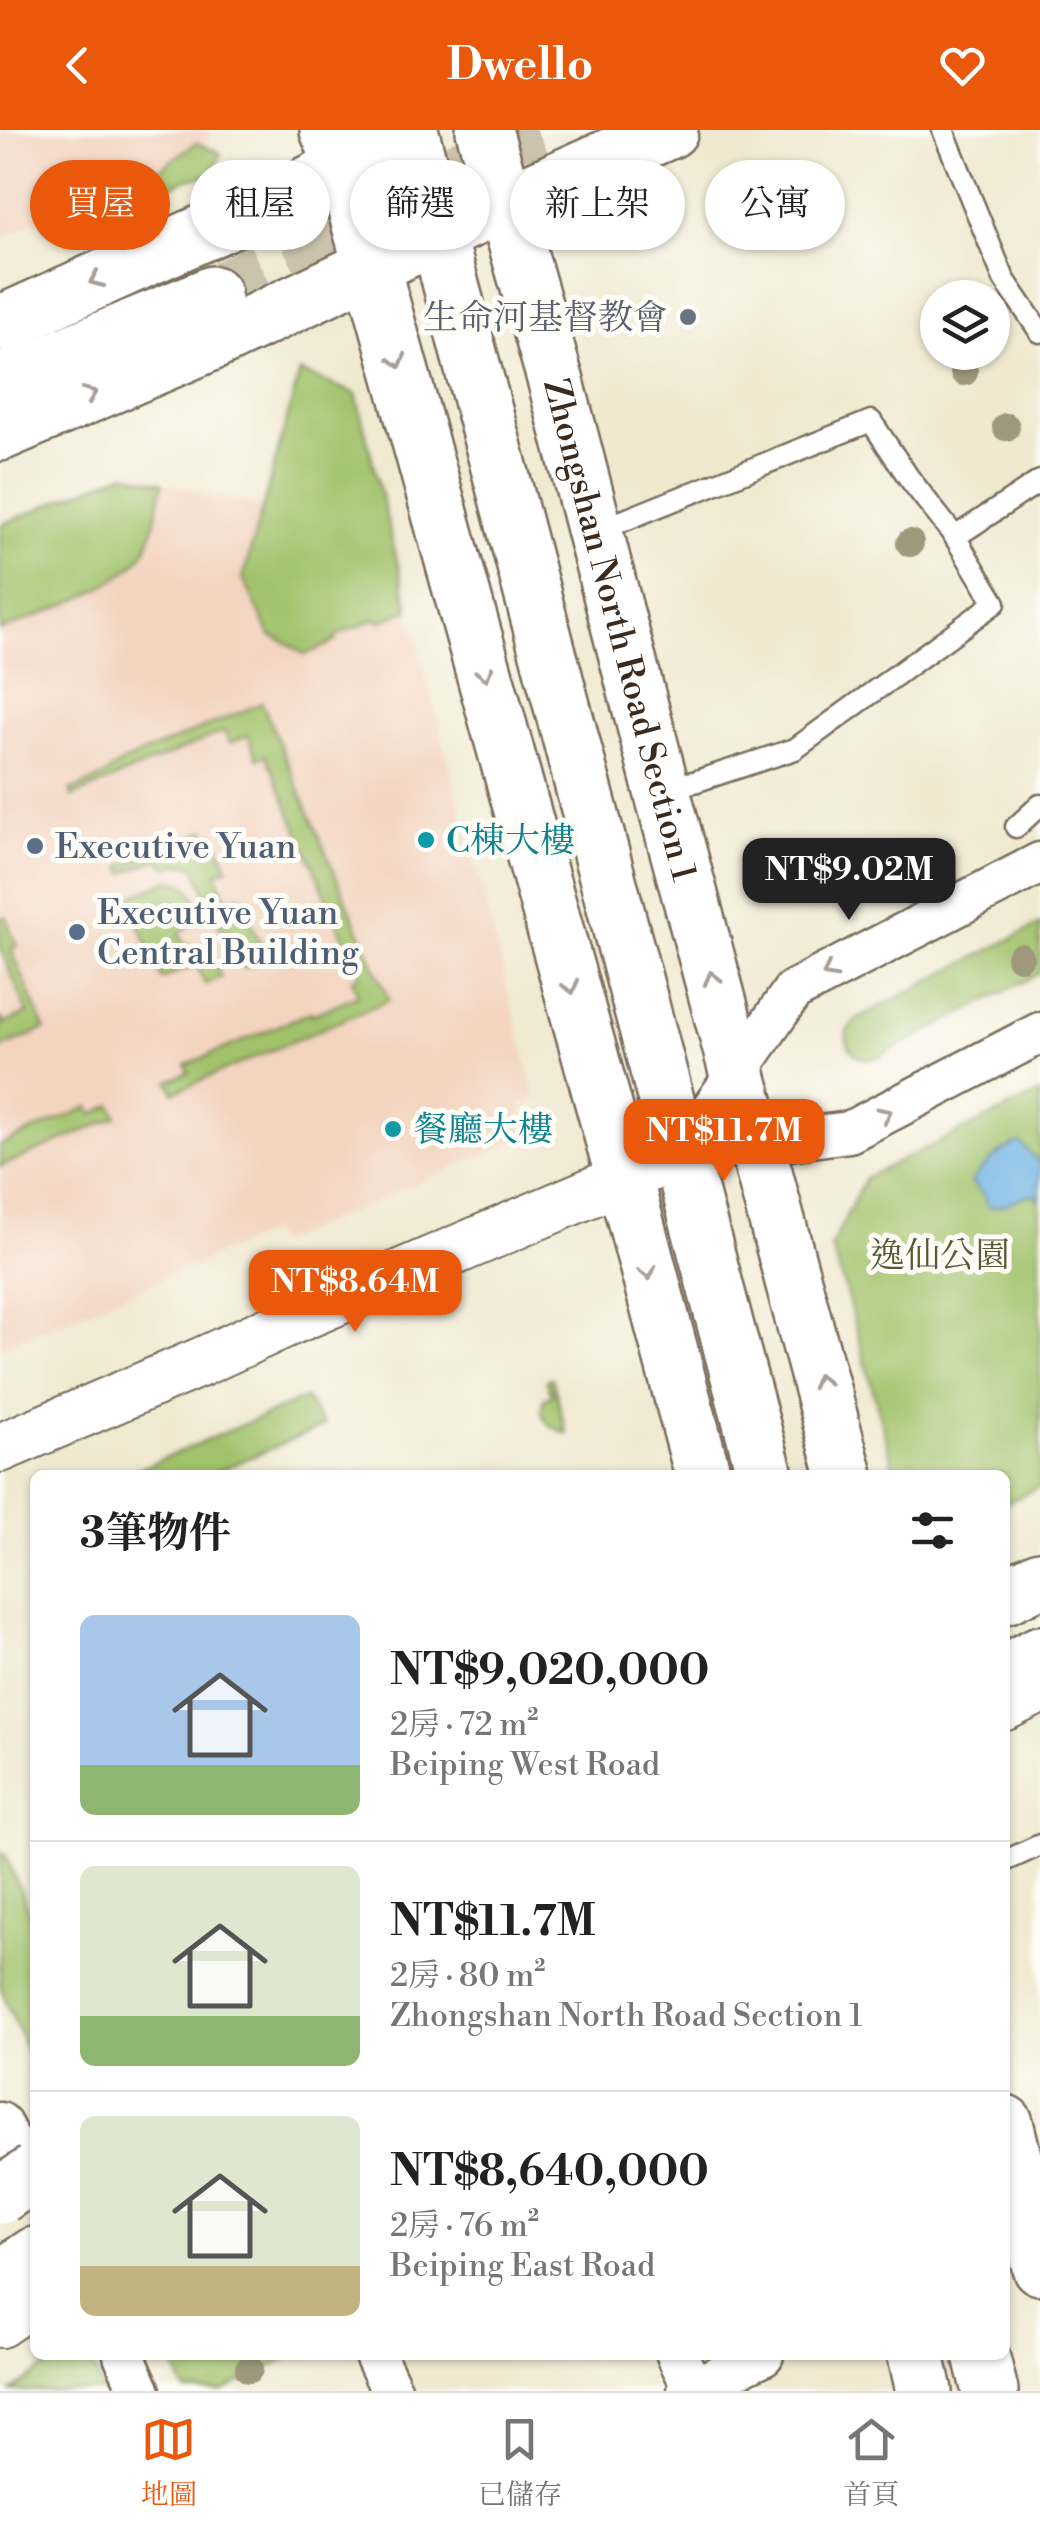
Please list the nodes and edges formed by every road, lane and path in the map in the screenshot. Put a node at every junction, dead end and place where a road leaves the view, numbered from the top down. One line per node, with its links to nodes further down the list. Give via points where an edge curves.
1 (408, 130): 5 (main road); 6 (main road)
2 (484, 130): 7 (main road, Zhongshan North Road Section 1)
3 (670, 130): 7 (main road)
4 (942, 130): 14 (lane, via 1004,279)
5 (336, 149): 11 (main road); 13 (main road, one-way to 13)
6 (416, 160)
7 (505, 203): 8 (main road); 18 (main road, Zhongshan North Road Section 1)
8 (490, 210)
9 (407, 250): 11 (main road)
10 (441, 250): 27 (main road)
11 (372, 267): 16 (main road, one-way to 11); 28 (main road, one-way to 28)
12 (213, 294): 15 (main road)
13 (0, 324)
14 (1040, 332)
15 (0, 382)
16 (0, 432)
17 (1040, 481): 19 (lane)
18 (594, 533): 19 (lane, via 871,421); 20 (main road, Zhongshan North Road Section 1)
19 (955, 537): 20 (lane, via 994,603 795,748)
20 (660, 787): 25 (main road, Zhongshan North Road Section 1, one-way to 20)
21 (1040, 805): 22 (lane)
22 (1016, 827)
23 (1040, 863): 25 (street, one-way to 25, via 793,991)
24 (1040, 1033): 26 (street, one-way to 24, via 849,1132)
25 (737, 1072): 26 (main road, Zhongshan North Road Section 1); 27 (street)
26 (758, 1144): 27 (street); 32 (main road, Zhongshan North Road Section 1, one-way to 26)
27 (681, 1154): 28 (street); 31 (main road)
28 (624, 1178): 29 (street); 30 (main road, one-way to 30)
29 (0, 1448)
30 (702, 1470)
31 (764, 1470)
32 (844, 1470)
33 (1040, 1565): 35 (street)
34 (1040, 1579): 36 (main road)
35 (1010, 1580)
36 (1010, 1594)
37 (1040, 1654): 38 (main road)
38 (1010, 1669)
39 (1040, 1688): 40 (street)
40 (1010, 1703)
41 (1040, 1845): 42 (lane)
42 (1010, 1860)
43 (1010, 2141): 44 (main road)
44 (1036, 2235)
45 (30, 2258): 46 (main road)
46 (0, 2279)
47 (30, 2302): 48 (street)
48 (0, 2323)
49 (126, 2360): 55 (street)
50 (377, 2360): 56 (street)
51 (746, 2360): 54 (street)
52 (917, 2360): 57 (main road)
53 (982, 2360): 58 (main road)
54 (686, 2378)
55 (140, 2391)
56 (392, 2391)
57 (924, 2391)
58 (990, 2391)

